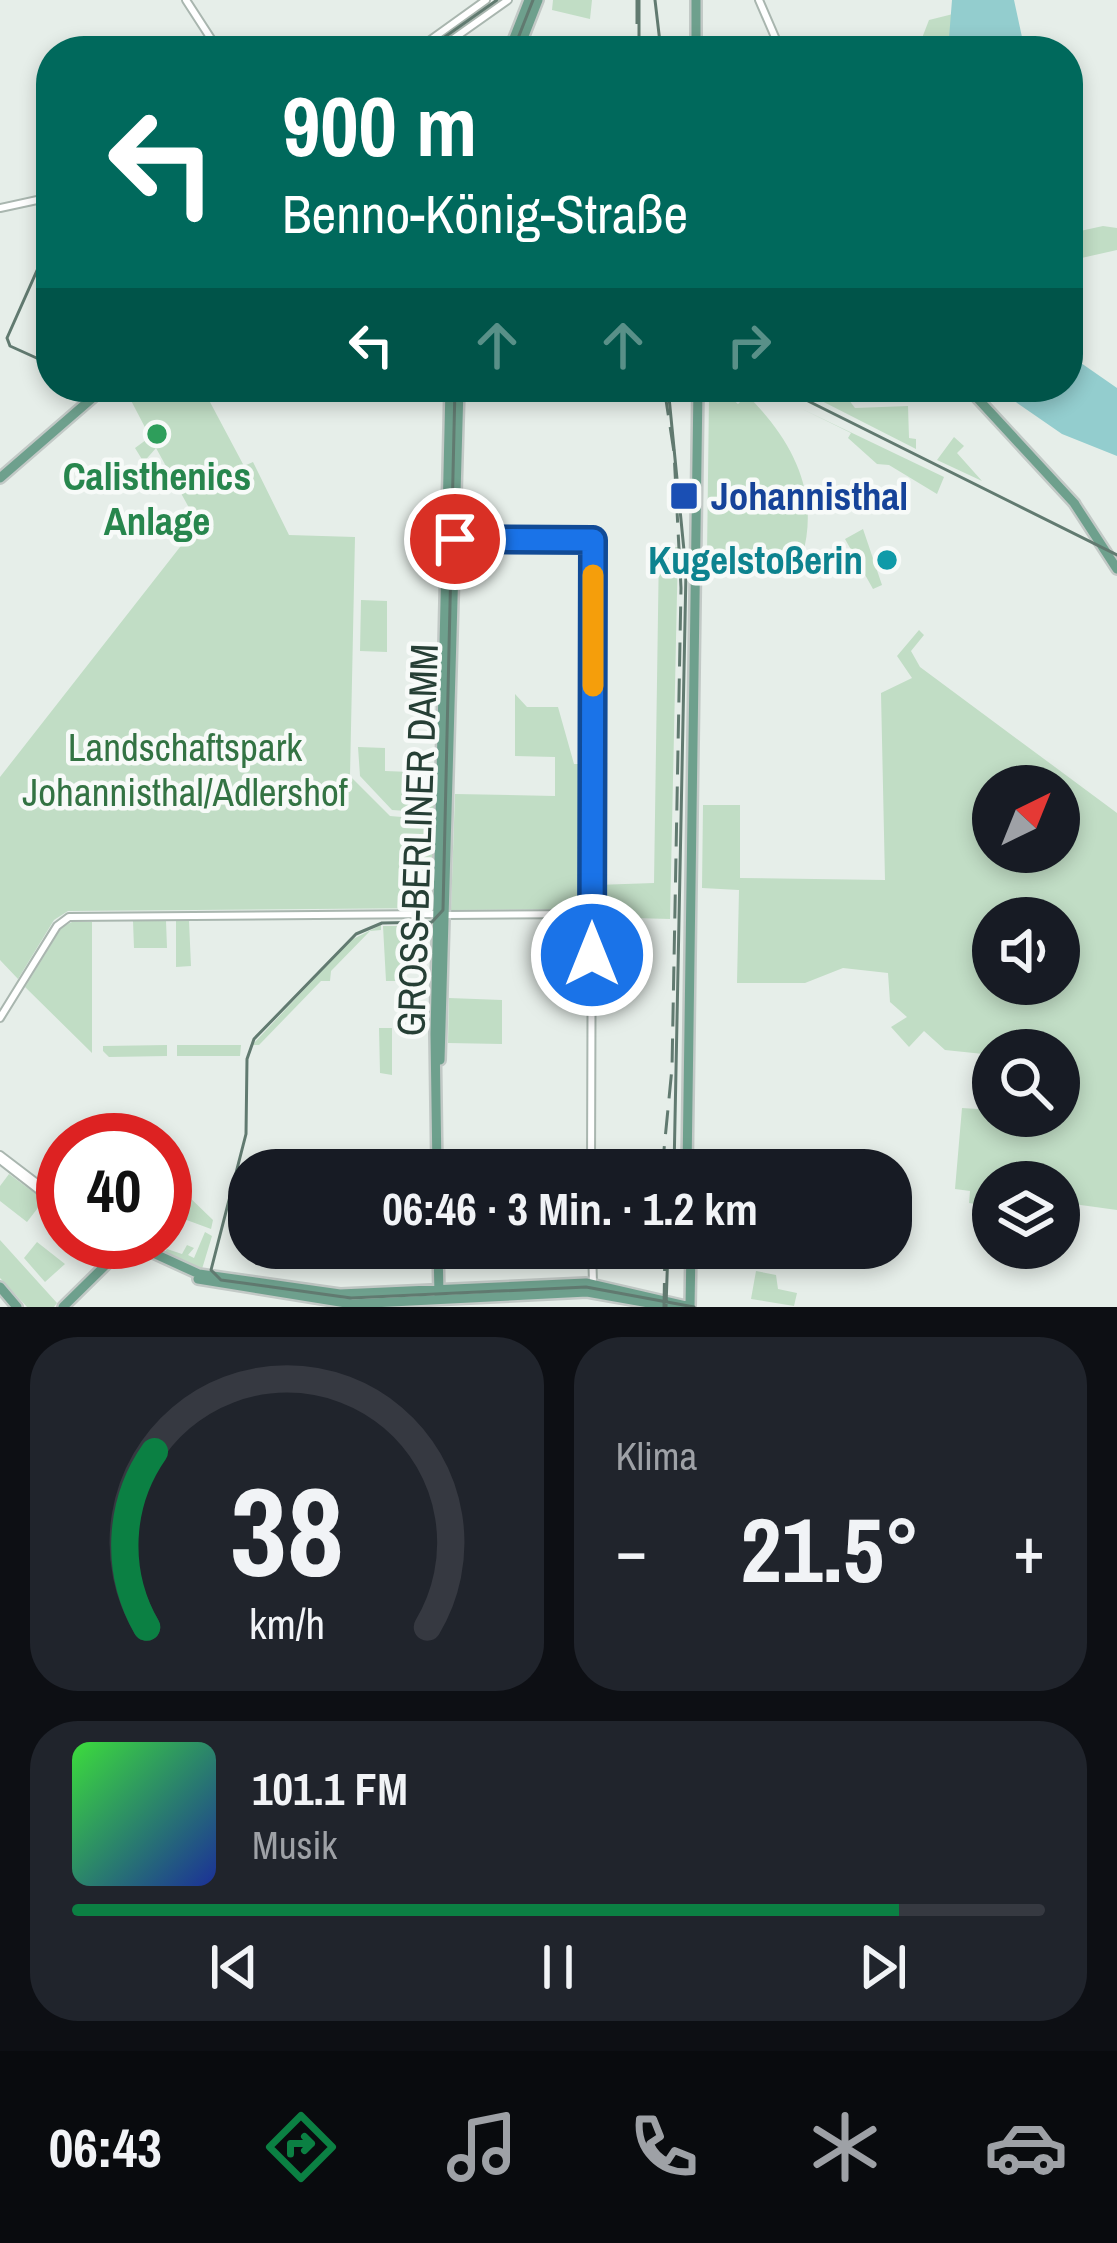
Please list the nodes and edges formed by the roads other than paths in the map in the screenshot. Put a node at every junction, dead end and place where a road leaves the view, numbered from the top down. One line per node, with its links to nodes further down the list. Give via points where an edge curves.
1 (186, 0): 7 (street)
2 (487, 0): 8 (street)
3 (508, 0): 9 (street)
4 (534, 0): 10 (main road)
5 (698, 0): 11 (main road)
6 (759, 0): 12 (street)
7 (209, 36)
8 (436, 36)
9 (457, 36)
10 (519, 36)
11 (698, 36)
12 (775, 36)
13 (36, 200): 14 (street)
14 (0, 208)
15 (88, 402): 19 (main road)
16 (455, 402): 20 (main road, GROSS-BERLINER DAMM)
17 (700, 402): 27 (main road)
18 (981, 402): 21 (main road, via 1089,520)
19 (0, 478)
20 (451, 540): 22 (main road, GROSS-BERLINER DAMM); 23 (street, via 593,540)
21 (1117, 569)
22 (442, 914): 23 (street); 24 (street, via 69,917); 25 (main road, GROSS-BERLINER DAMM)
23 (592, 914): 26 (street)
24 (0, 1018)
25 (437, 1149)
26 (591, 1149)
27 (690, 1149)
28 (0, 1157): 29 (street)
29 (36, 1185)
30 (105, 1269): 41 (main road)
31 (187, 1269): 37 (main road, via 348,1295)
32 (438, 1269): 37 (main road)
33 (592, 1269): 36 (street)
34 (688, 1269): 40 (main road)
35 (0, 1287): 39 (main road)
36 (592, 1288): 38 (main road); 40 (main road); 42 (main road)
37 (439, 1295): 38 (main road)
38 (487, 1298)
39 (16, 1306)
40 (688, 1306)
41 (63, 1307)
42 (671, 1307)

